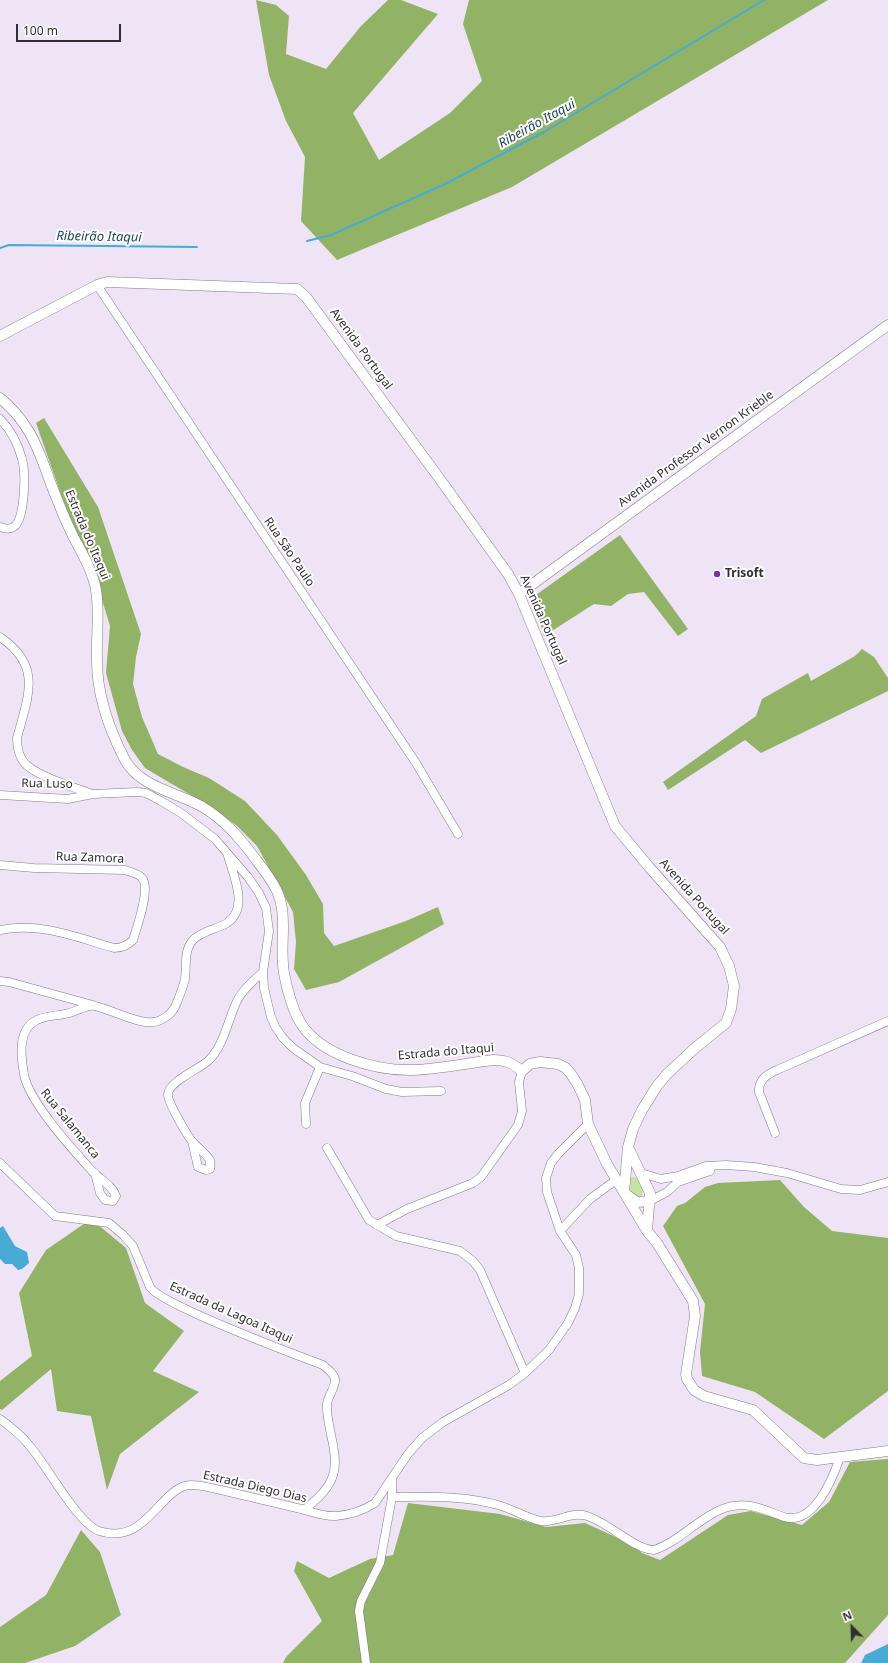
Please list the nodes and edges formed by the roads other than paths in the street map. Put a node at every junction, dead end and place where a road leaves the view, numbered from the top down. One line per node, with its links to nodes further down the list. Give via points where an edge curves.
1 (97, 285): 3 (street, Avenida Portugal); 7 (street, Avenida Portugal, via 118,282 297,289 442,482 508,574); 11 (street, Rua São Paulo, via 416,763)
2 (888, 325): 7 (street, Avenida Professor Vernon Krieble)
3 (0, 336)
4 (0, 398): 20 (street, Estrada do Itaqui, via 14,410 33,439 56,498 91,573 96,589 98,618 99,689 108,723 116,741 133,771 142,779 200,805 222,819 268,875 280,900 284,925 284,971 301,1023 315,1039 336,1053 374,1067 415,1070 506,1060)
5 (0, 419): 6 (street, via 18,445 24,472 20,517 11,528)
6 (0, 527)
7 (519, 594): 26 (street, Avenida Portugal, via 615,826 720,947 729,966 734,986 726,1023 695,1048 656,1086 638,1118)
8 (0, 637): 9 (street, via 21,655 28,675 29,694 17,738 20,756 27,766 38,772)
9 (93, 794): 10 (street, Rua Luso, via 68,799); 12 (street, Rua Luso, via 129,791 146,793 198,824)
10 (0, 795)
11 (458, 834)
12 (228, 854): 15 (street, Rua Luso, via 252,882 266,908 269,931); 17 (street, via 238,893 238,910 227,923 195,938 190,945 181,994 168,1016 152,1023)
13 (0, 865): 14 (street, Rua Zamora, via 125,870 134,872 142,878 146,889 133,940 119,948 48,929 28,927)
14 (0, 930)
15 (263, 972): 19 (street, Rua Luso, via 267,1004 276,1028 293,1048); 25 (street, via 238,998 213,1056 169,1090 168,1098)
16 (0, 981): 17 (street)
17 (93, 1005): 32 (street, Rua Salamanca, via 30,1024 23,1039 22,1058 24,1077 34,1100)
18 (888, 1021): 24 (street, via 764,1077 758,1092)
19 (320, 1067): 21 (street, Rua Luso, via 386,1089 402,1092); 22 (street, via 305,1103)
20 (522, 1071): 23 (street, via 530,1064 540,1062 554,1063 566,1068 585,1100); 38 (street, via 519,1082 522,1111 518,1125 481,1177 473,1183 407,1209)
21 (441, 1090)
22 (306, 1124)
23 (588, 1124): 29 (street); 39 (street, Estrada Diego Dias, via 558,1154 546,1178 547,1192)
24 (775, 1133)
25 (192, 1141)
26 (628, 1147): 31 (street, Avenida Portugal); 33 (street)
27 (327, 1148): 38 (street, via 366,1217)
28 (0, 1163): 47 (street, Estrada da Lagoa Itaqui, via 56,1216 108,1223 123,1235 133,1246 154,1291 229,1328 322,1365 331,1372 335,1382 327,1404 336,1460 335,1470 325,1490)
29 (607, 1164): 31 (street); 34 (street)
30 (726, 1165): 33 (street, via 706,1166 662,1179); 35 (street, via 787,1173 842,1189 860,1190); 37 (street, via 678,1182 667,1192)
31 (625, 1172): 33 (street); 36 (street, Avenida Portugal)
32 (94, 1173)
33 (641, 1173): 37 (street, via 650,1193)
34 (616, 1180): 36 (street); 39 (street, via 590,1199)
35 (888, 1182)
36 (624, 1192): 37 (street, via 637,1202); 40 (street)
37 (650, 1201): 40 (street)
38 (377, 1225): 41 (street, via 396,1236 454,1249 467,1255 480,1270)
39 (560, 1231): 41 (street, Estrada Diego Dias, via 576,1255 579,1294 575,1308 560,1336)
40 (647, 1231): 44 (street, via 658,1243 694,1301 695,1316 686,1374 690,1385 704,1396 753,1410 804,1458)
41 (525, 1373): 45 (street, Estrada Diego Dias, via 509,1385 443,1422 422,1438 408,1454)
42 (0, 1419): 47 (street, Estrada Diego Dias, via 17,1431 30,1446 84,1522 98,1530 113,1534 141,1525 176,1491 190,1485)
43 (888, 1451): 44 (street)
44 (840, 1458): 46 (street, via 824,1495 810,1510 800,1516 785,1517 755,1506 730,1507 716,1512 654,1550 638,1545 585,1515 542,1521 499,1505 465,1498)
45 (392, 1480): 46 (street); 47 (street, Estrada Diego Dias, via 375,1503 347,1515 321,1515)
46 (392, 1497): 48 (street, via 380,1563 361,1601 359,1611)
47 (304, 1510)
48 (366, 1663)

